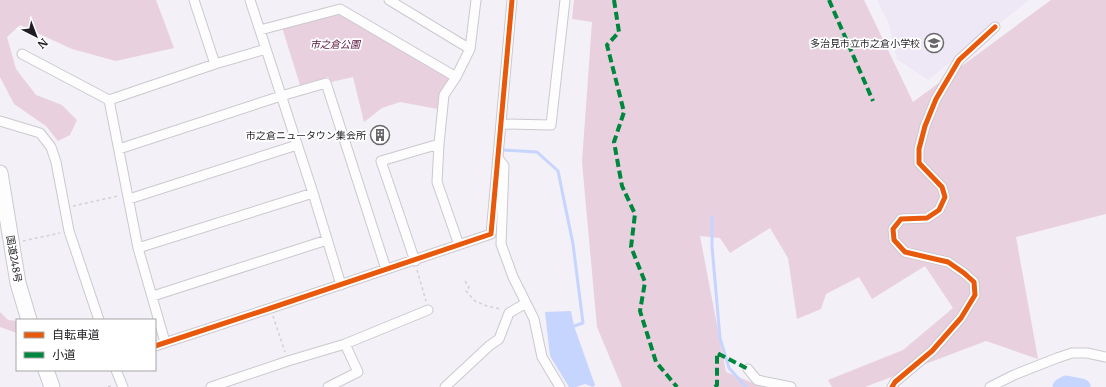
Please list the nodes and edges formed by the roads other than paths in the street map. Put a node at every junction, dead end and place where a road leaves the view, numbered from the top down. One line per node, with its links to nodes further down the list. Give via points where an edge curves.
1 (194, 0): 12 (street)
2 (250, 0): 8 (street)
3 (389, 0): 10 (street)
4 (476, 0): 10 (street)
5 (512, 0): 17 (street)
6 (565, 0): 17 (street, via 551,125)
7 (995, 27): 50 (street, via 959,60 936,99 925,126 919,163 942,187 945,197 939,210 927,218 901,219 892,229 894,240 904,252 948,262 964,272 974,282 975,295 961,318 937,345)
8 (260, 30): 9 (street); 13 (street, via 340,9)
9 (266, 49): 12 (street); 14 (street)
10 (470, 49): 13 (street)
11 (22, 54): 15 (street)
12 (215, 64): 15 (street)
13 (456, 77): 18 (street, via 444,95)
14 (281, 96): 19 (street); 20 (street); 29 (street, via 326,83)
15 (109, 100): 20 (street)
16 (0, 122): 35 (street, via 40,133 51,147 69,231)
17 (502, 124): 21 (street)
18 (439, 144): 26 (street, via 437,182); 28 (street, via 382,161)
19 (297, 145): 23 (street); 24 (street)
20 (119, 149): 24 (street)
21 (498, 158): 26 (street, via 491,234); 32 (street, via 504,166 501,244)
22 (0, 173): 34 (highway, 国道248号, via 18,283)
23 (313, 193): 25 (street); 27 (street)
24 (128, 196): 27 (street)
25 (327, 240): 30 (street); 31 (street)
26 (459, 245): 28 (street)
27 (138, 248): 31 (street)
28 (414, 261): 29 (street)
29 (386, 269): 30 (street)
30 (341, 285): 36 (street)
31 (153, 296): 36 (street)
32 (526, 303): 47 (street, via 509,313 499,339); 48 (street, via 534,319 542,357)
33 (428, 310): 37 (street)
34 (29, 319)
35 (99, 319)
36 (165, 342): 38 (street)
37 (345, 344): 45 (street); 46 (street, via 358,372)
38 (156, 346)
39 (1106, 357): 51 (street, via 1072,353)
40 (748, 369): 49 (street, via 757,380)
41 (46, 371): 43 (highway)
42 (116, 371): 44 (street)
43 (52, 387)
44 (122, 387)
45 (211, 387)
46 (328, 387)
47 (445, 387)
48 (560, 387)
49 (791, 387)
50 (892, 387)
51 (990, 387)

